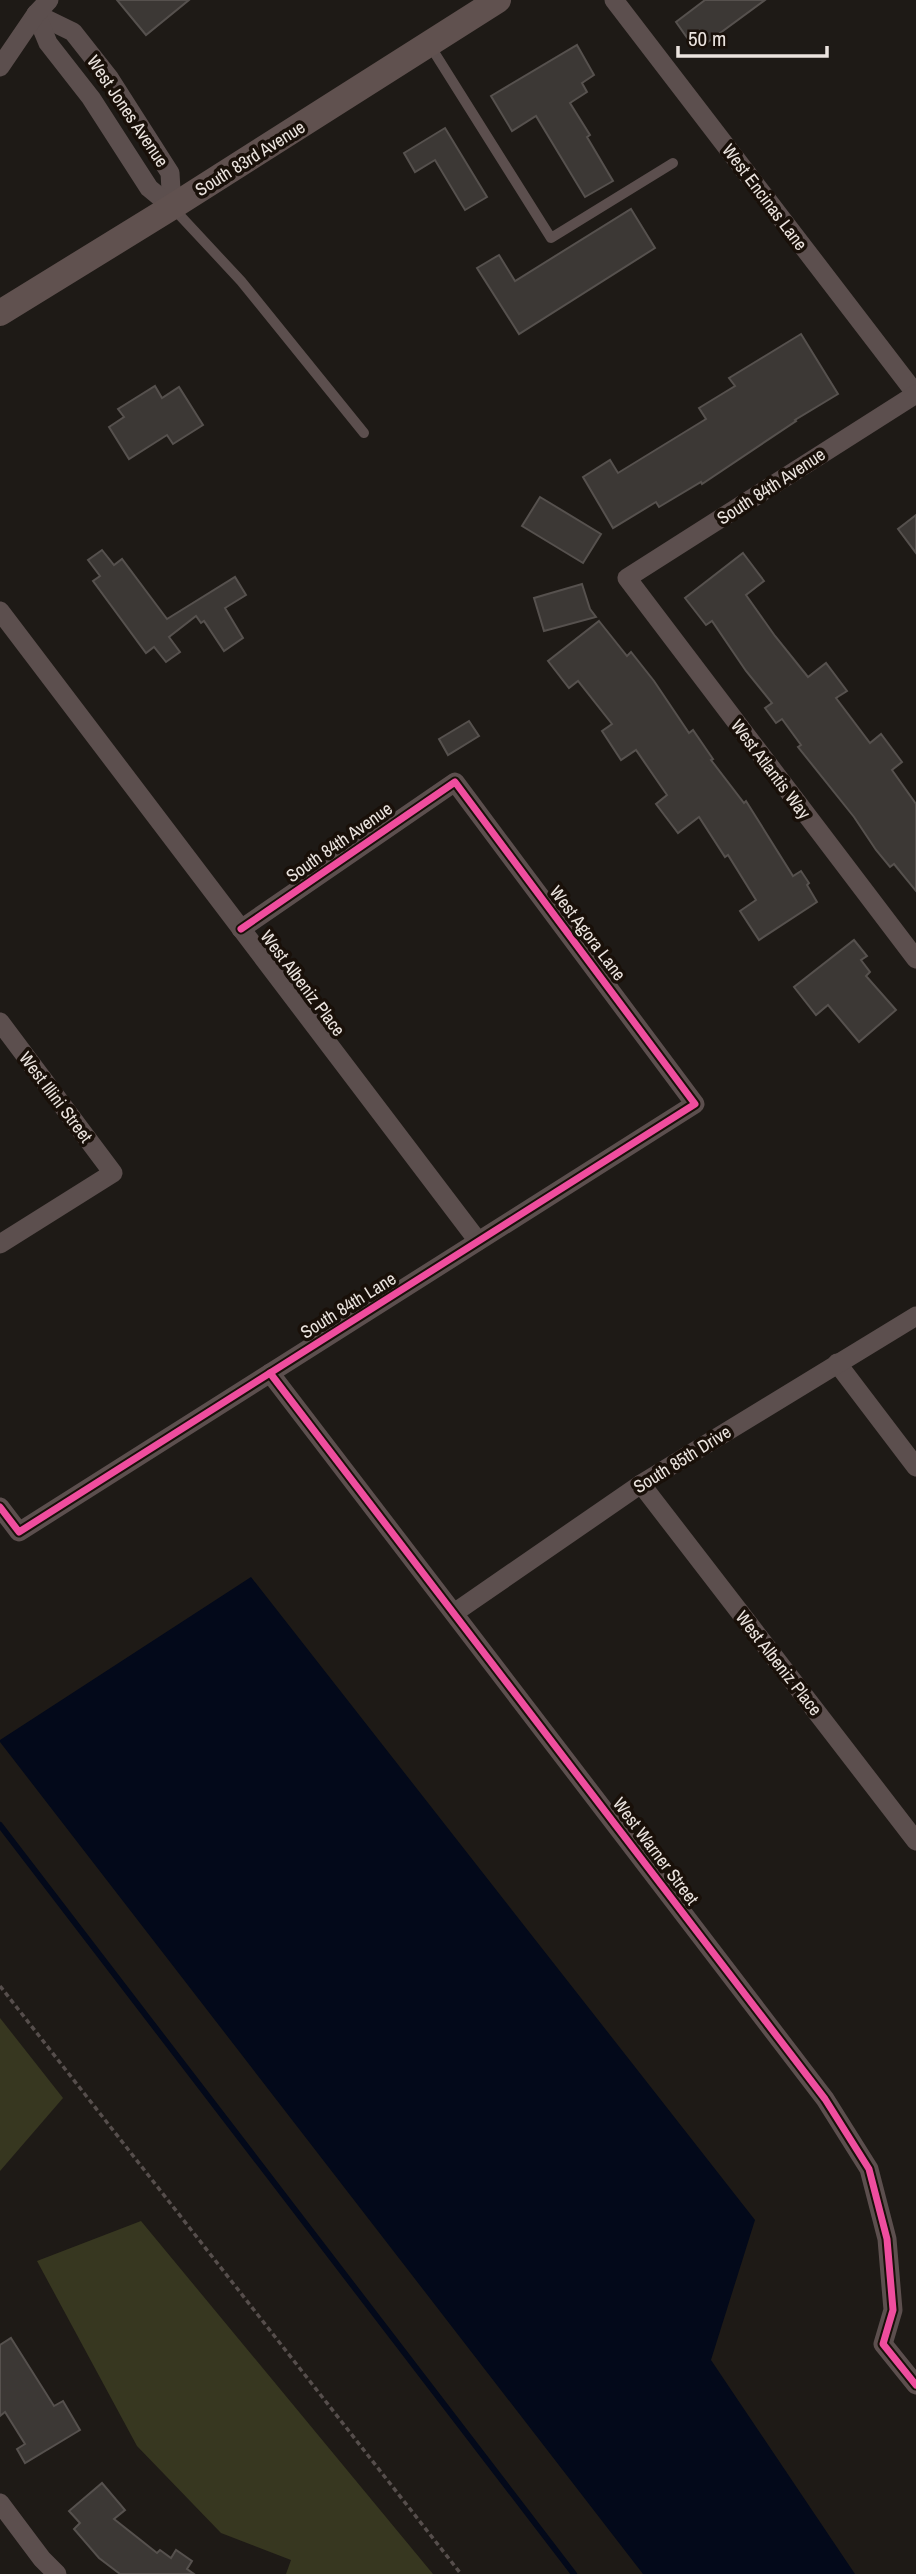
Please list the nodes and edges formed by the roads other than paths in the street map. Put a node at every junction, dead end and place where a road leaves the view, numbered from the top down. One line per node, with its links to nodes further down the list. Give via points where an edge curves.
1 (498, 0): 4 (main road, South 83rd Avenue)
2 (614, 0): 9 (street, West Encinas Lane)
3 (43, 7): 5 (street); 7 (street, West Jones Avenue, via 73,32 110,79 170,173)
4 (429, 44): 6 (lane, via 551,238); 7 (main road, South 83rd Avenue)
5 (0, 66)
6 (673, 163)
7 (172, 207): 8 (main road, South 83rd Avenue); 10 (lane, via 241,281)
8 (0, 313)
9 (916, 394): 11 (street, South 84th Avenue)
10 (364, 433)
11 (627, 578): 15 (street, West Atlantis Way)
12 (0, 611): 14 (street, West Albeniz Place)
13 (455, 782): 14 (street, South 84th Avenue); 17 (street, West Agora Lane)
14 (242, 929): 18 (street, West Albeniz Place)
15 (916, 959)
16 (0, 1023): 19 (street, West Illini Street, via 113,1172)
17 (695, 1104): 18 (street, South 84th Lane)
18 (478, 1241): 22 (street, South 84th Lane)
19 (0, 1244)
20 (916, 1316): 21 (street, South 85th Drive)
21 (837, 1363): 23 (street); 24 (street, South 85th Drive)
22 (270, 1373): 25 (street, South 84th Lane, via 19,1532); 26 (street, West Warner Street)
23 (916, 1467)
24 (641, 1484): 26 (street, South 85th Drive); 27 (street, West Albeniz Place)
25 (0, 1507)
26 (454, 1614): 28 (street, West Warner Street, via 825,2099 869,2169 887,2239 893,2311 883,2344)
27 (916, 1841)
28 (916, 2385)
29 (0, 2503): 30 (street)
30 (57, 2574)

